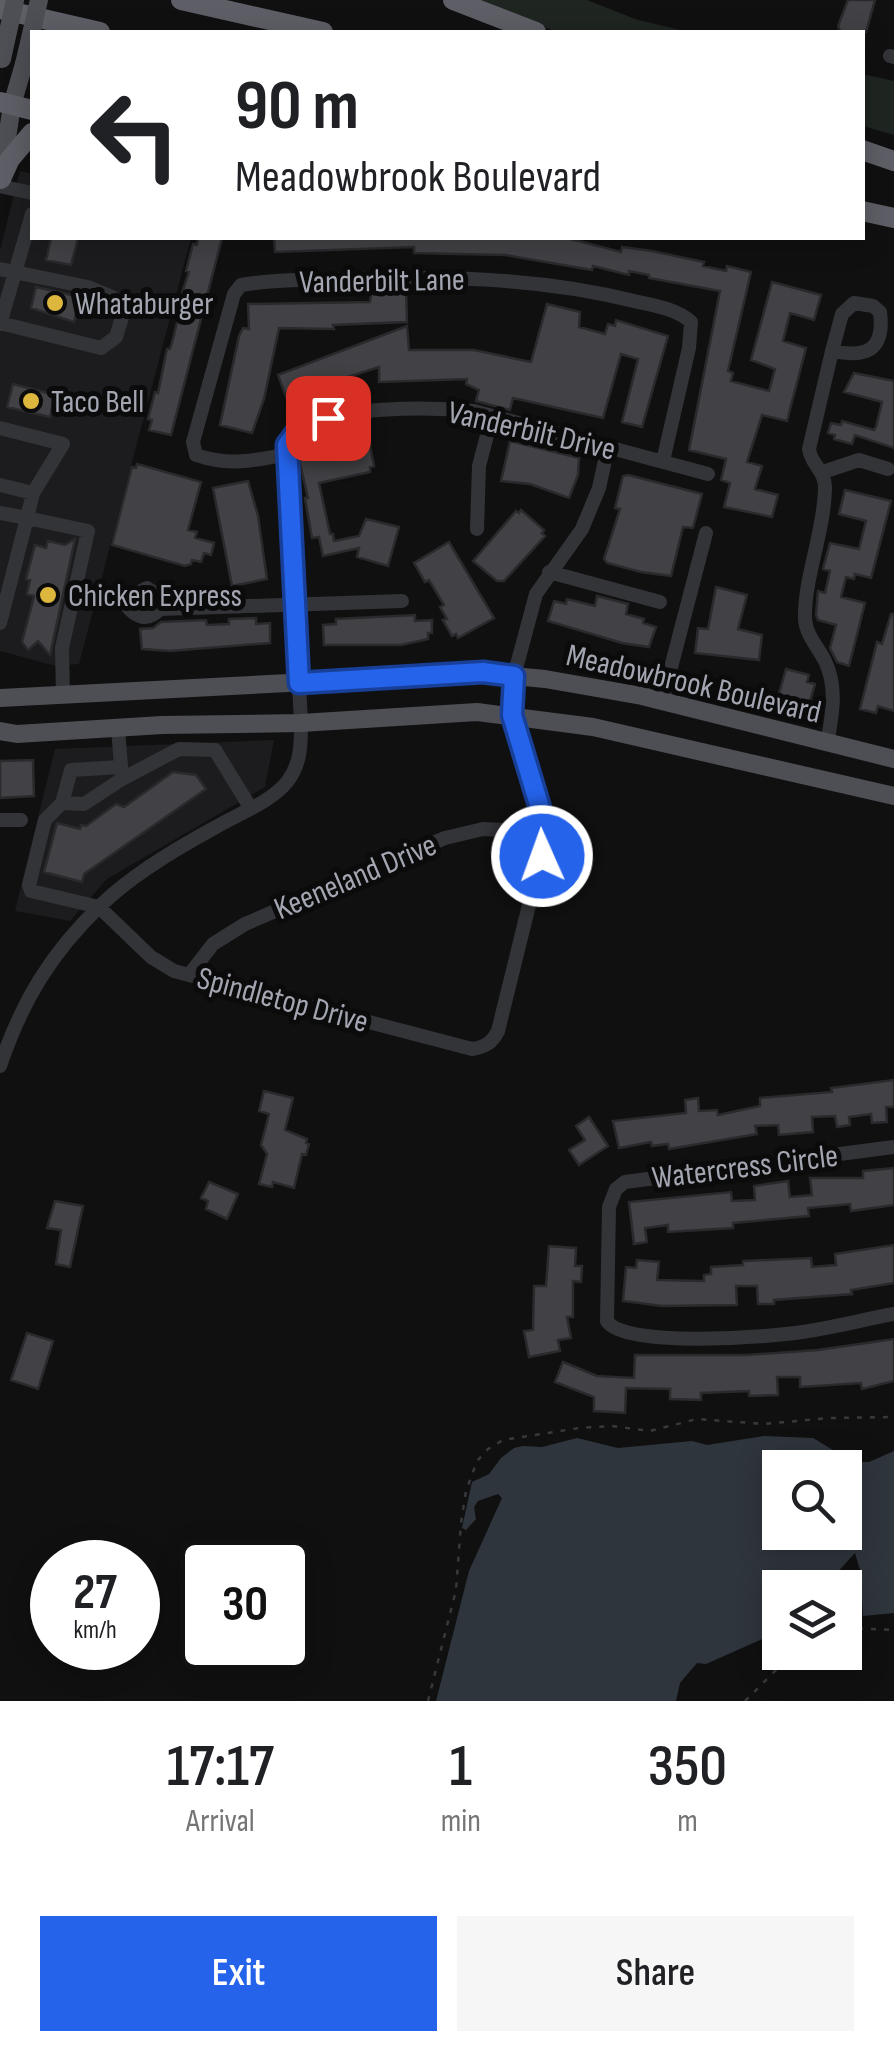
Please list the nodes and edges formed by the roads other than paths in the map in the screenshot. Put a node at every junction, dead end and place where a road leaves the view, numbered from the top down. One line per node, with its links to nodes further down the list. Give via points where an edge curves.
1 (15, 0): 11 (main road, bridge)
2 (38, 0): 6 (main road, bridge)
3 (182, 0): 8 (highway)
4 (453, 0): 9 (highway)
5 (0, 9): 7 (highway)
6 (31, 30)
7 (91, 30)
8 (314, 30)
9 (531, 30)
10 (30, 37): 12 (main road, bridge)
11 (1, 62)
12 (15, 106): 17 (main road)
13 (30, 135): 17 (highway, via 10,159)
14 (865, 151): 16 (highway)
15 (865, 161): 16 (highway)
16 (894, 165)
17 (1, 184): 18 (street)
18 (30, 193)
19 (865, 212): 22 (highway)
20 (30, 219): 23 (street)
21 (865, 220): 22 (highway)
22 (894, 221)
23 (8, 270): 24 (street); 24 (street, via 112,296 124,314 116,337 101,348)
24 (0, 324)
25 (832, 351): 33 (street, via 808,449)
26 (492, 416): 28 (street, Vanderbilt Drive, via 416,408 328,418 298,430); 29 (street, Vanderbilt Drive); 39 (street, via 478,466)
27 (0, 428): 36 (street, via 63,444)
28 (287, 445): 30 (street, Vanderbilt Drive, via 278,456 246,462 217,462); 43 (street)
29 (608, 447): 31 (street, Vanderbilt Drive); 41 (street, via 582,529)
30 (193, 451): 31 (street, Vanderbilt Lane, via 241,285 521,280 588,289 691,322)
31 (662, 461): 34 (street, Vanderbilt Drive)
32 (888, 469): 33 (street, via 859,460)
33 (823, 472): 56 (street, via 820,544 805,615 830,679 834,704)
34 (708, 474)
35 (0, 485): 36 (street)
36 (33, 493): 38 (street)
37 (0, 513): 38 (street)
38 (27, 518): 46 (street); 49 (street, via 88,531 62,648)
39 (476, 530)
40 (706, 533): 51 (street)
41 (549, 572): 44 (street); 47 (street, via 536,594)
42 (402, 601): 43 (street)
43 (295, 602): 45 (street); 48 (street)
44 (660, 602)
45 (160, 609)
46 (0, 623)
47 (514, 676): 48 (main road, Meadowbrook Boulevard, via 483,672); 51 (main road, Meadowbrook Boulevard); 52 (main road)
48 (299, 683): 49 (main road, Meadowbrook Boulevard); 53 (street)
49 (63, 695): 50 (main road, Meadowbrook Boulevard)
50 (0, 698)
51 (662, 702): 56 (main road, Meadowbrook Boulevard)
52 (512, 715): 53 (main road, Meadowbrook Boulevard); 59 (main road, Meadowbrook Boulevard, via 593,727); 64 (street)
53 (301, 724): 54 (main road, Meadowbrook Boulevard); 61 (street, via 298,764 285,785)
54 (118, 728): 55 (main road, Meadowbrook Boulevard); 58 (street)
55 (6, 733)
56 (827, 744): 57 (main road, Meadowbrook Boulevard)
57 (894, 759)
58 (121, 773): 60 (street, via 80,806); 60 (street, via 71,770); 61 (street, via 179,749 215,750)
59 (894, 796)
60 (62, 803): 65 (street, via 45,820 28,889)
61 (250, 808): 65 (street)
62 (0, 820): 63 (street)
63 (20, 820)
64 (544, 832): 66 (street, Keeneland Drive, via 483,829 446,838 245,924 214,944); 66 (street, Spindletop Drive, via 498,1032 488,1045 472,1049)
65 (99, 907): 66 (street, Spindletop Drive, via 151,957); 67 (street, via 40,976)
66 (189, 974)
67 (0, 1066)
68 (894, 1148): 69 (street, Watercress Circle, via 625,1182 609,1207 608,1325 628,1334 717,1339 798,1333)
69 (894, 1314)

